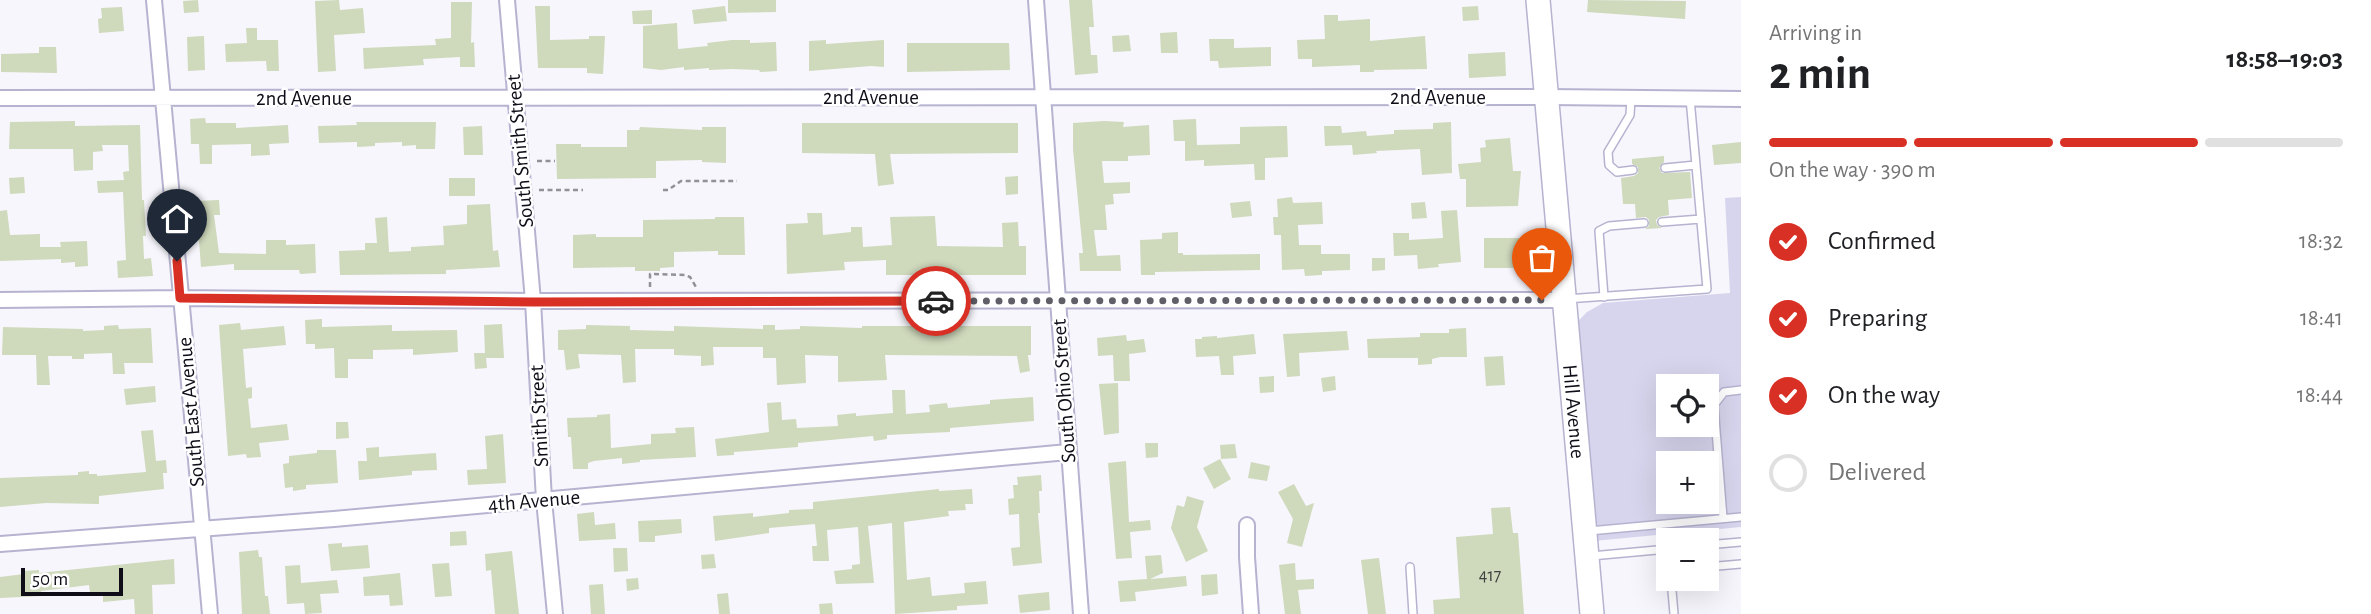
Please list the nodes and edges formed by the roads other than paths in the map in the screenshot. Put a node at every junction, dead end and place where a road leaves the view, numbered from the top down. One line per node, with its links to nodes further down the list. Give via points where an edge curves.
1 (154, 0): 8 (street, South East Avenue)
2 (507, 0): 9 (street, South Smith Street)
3 (1036, 0): 5 (street, South Ohio Street)
4 (1538, 0): 6 (main road, Hill Avenue)
5 (1042, 97): 6 (street, 2nd Avenue); 9 (street, 2nd Avenue); 22 (street, South Ohio Street)
6 (1548, 97): 10 (street, 2nd Avenue); 23 (main road, Hill Avenue)
7 (0, 98): 8 (street, 2nd Avenue)
8 (162, 98): 9 (street, 2nd Avenue); 20 (street, South East Avenue)
9 (514, 98): 24 (street, South Smith Street)
10 (1631, 98): 11 (street, 2nd Avenue); 15 (lane, via 1630,115 1608,152 1609,165 1617,172)
11 (1690, 99): 12 (street, 2nd Avenue); 13 (lane)
12 (1741, 99)
13 (1696, 165): 14 (lane); 16 (lane)
14 (1665, 168)
15 (1633, 170)
16 (1701, 219): 17 (lane); 19 (lane, via 1707,289)
17 (1662, 222)
18 (1644, 223): 19 (lane, via 1599,231)
19 (1604, 297): 23 (lane)
20 (180, 298): 21 (street); 24 (street); 31 (street, South East Avenue)
21 (0, 300)
22 (1058, 300): 23 (street); 24 (street); 26 (street, South Ohio Street)
23 (1565, 300): 32 (main road, Hill Avenue)
24 (533, 302): 27 (street, Smith Street)
25 (1741, 390): 29 (lane, via 1724,392 1714,405)
26 (1068, 452): 27 (street, 4th Avenue); 44 (street, South Ohio Street)
27 (544, 500): 31 (street, 4th Avenue); 43 (street, Smith Street)
28 (1741, 517): 29 (lane)
29 (1723, 518): 32 (lane)
30 (1247, 525): 45 (street)
31 (202, 528): 34 (street, 4th Avenue); 42 (street, South East Avenue)
32 (1585, 532): 37 (main road, Hill Avenue)
33 (1741, 542): 35 (lane)
34 (0, 544)
35 (1719, 544)
36 (1656, 550): 37 (lane)
37 (1587, 557): 47 (main road, Hill Avenue)
38 (1741, 564): 39 (lane)
39 (1719, 566)
40 (1410, 567): 46 (lane)
41 (1672, 591): 48 (lane)
42 (210, 614)
43 (555, 614)
44 (1081, 614)
45 (1251, 614)
46 (1413, 614)
47 (1592, 614)
48 (1674, 614)

